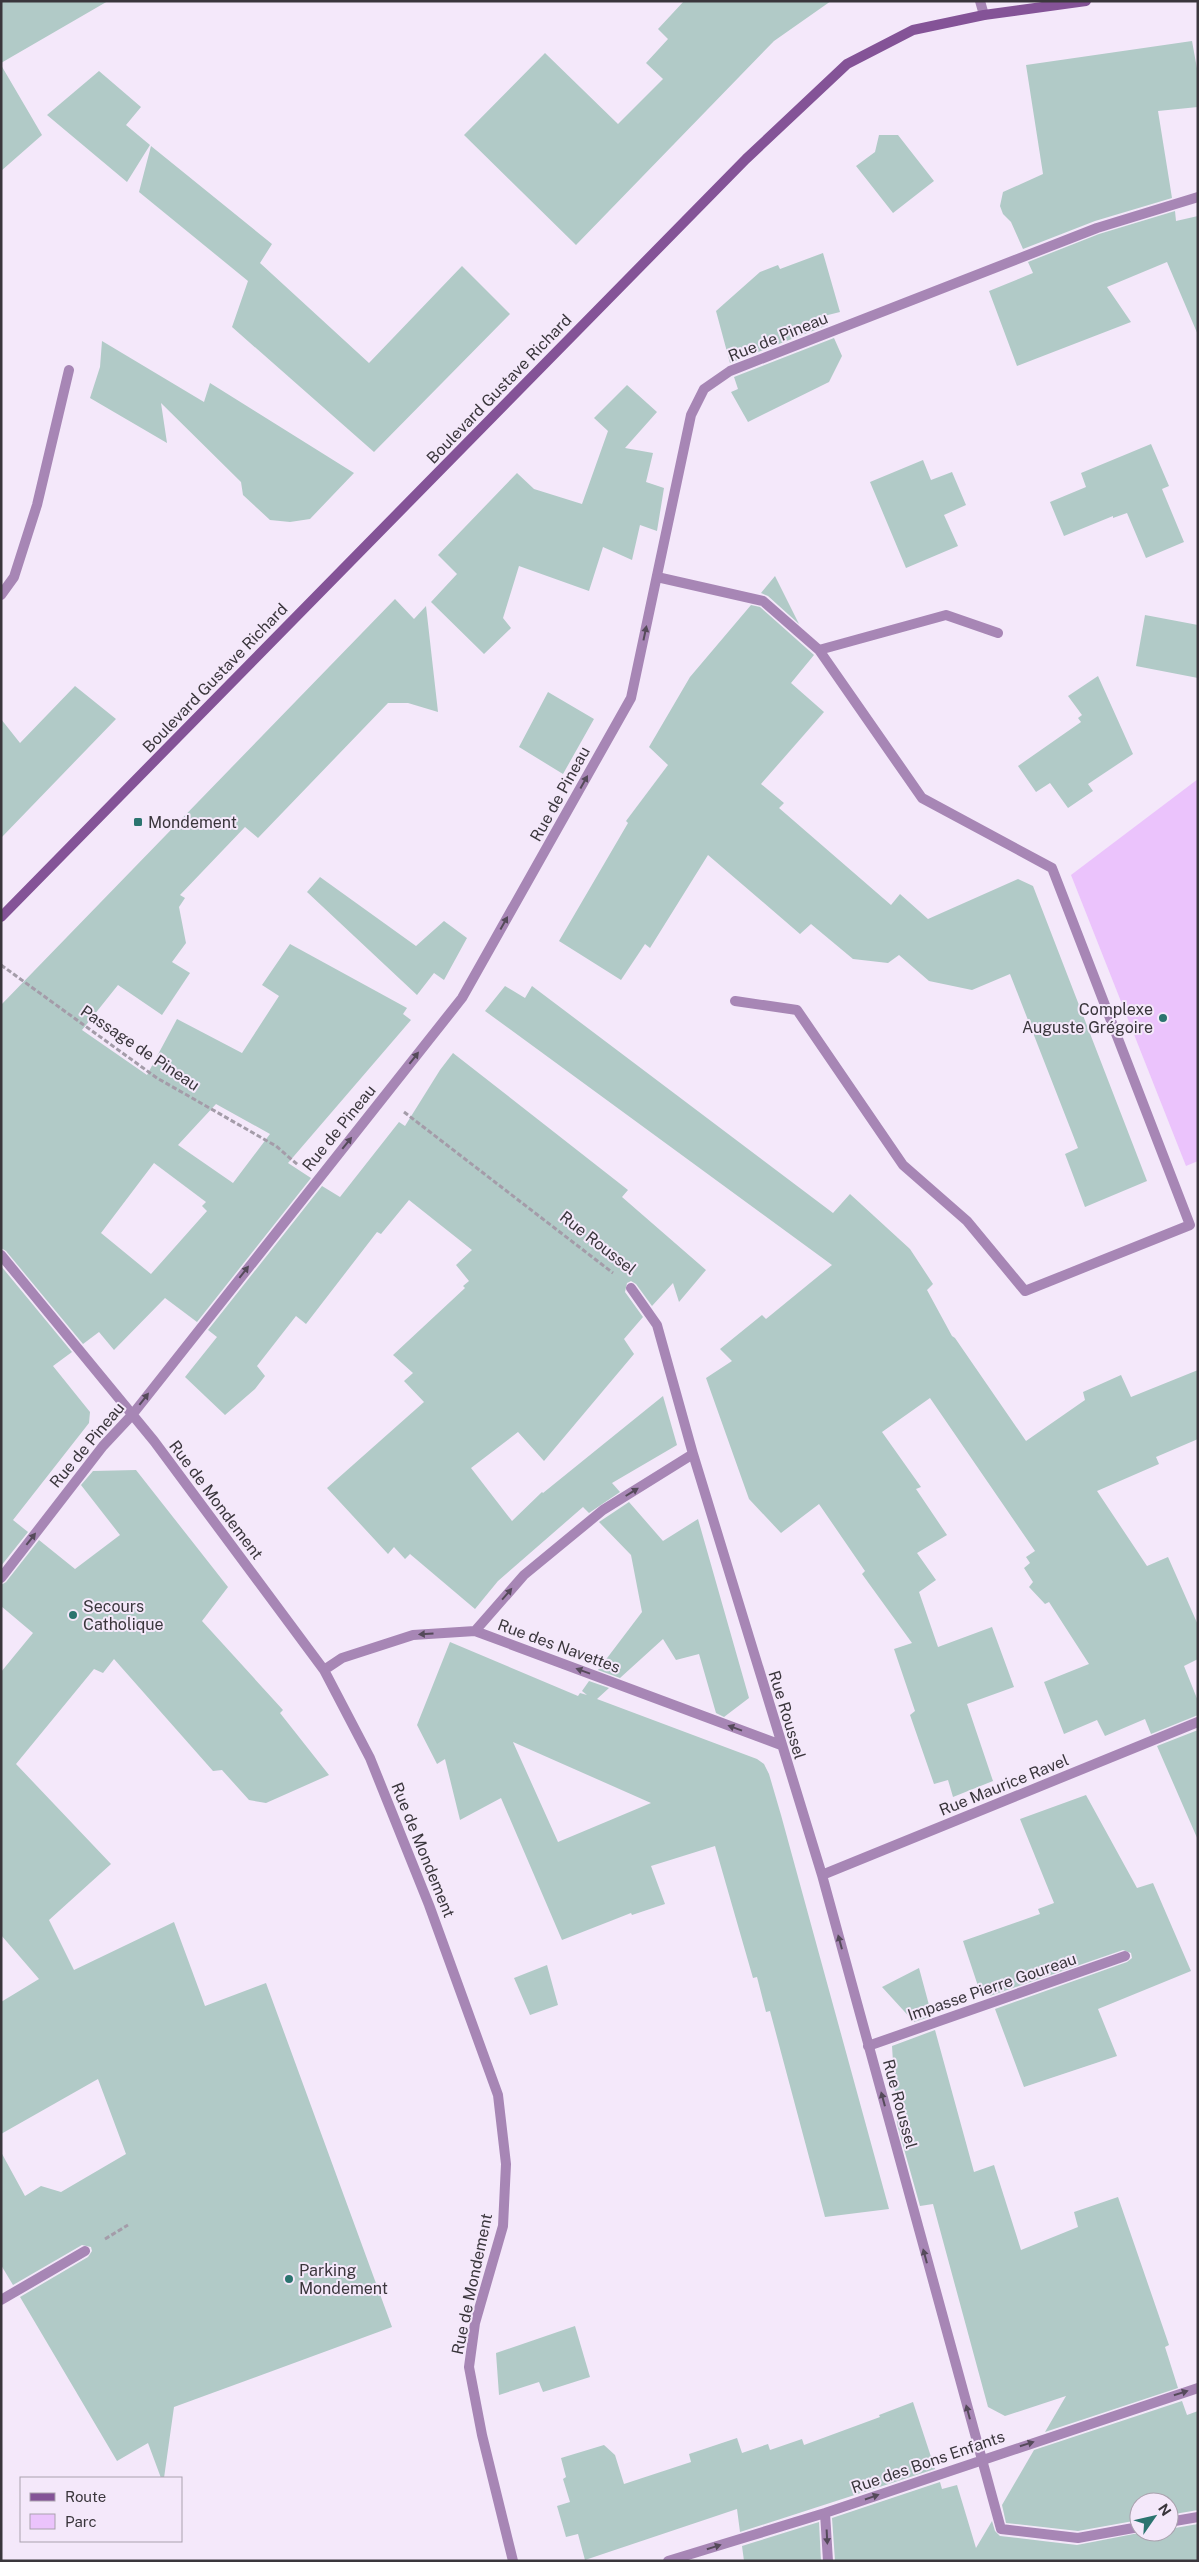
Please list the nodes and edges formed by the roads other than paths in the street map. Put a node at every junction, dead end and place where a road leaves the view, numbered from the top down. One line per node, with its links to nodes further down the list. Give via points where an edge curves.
1 (980, 1): 3 (street)
2 (1086, 1): 3 (street, Boulevard Gustave Richard)
3 (984, 16): 10 (street, Boulevard Gustave Richard, via 913,30 847,64 746,158)
4 (1198, 197): 6 (street, Rue de Pineau, via 1098,228 739,367 704,389 692,414)
5 (69, 370): 7 (street, via 37,505 14,577)
6 (657, 577): 9 (street, via 763,601); 14 (street, Rue de Pineau, one-way to 6, via 462,998 631,698)
7 (1, 594)
8 (998, 633): 9 (street, via 946,615)
9 (819, 650): 11 (street, via 922,798 1052,868 1190,1225 1025,1291 967,1221 903,1165 798,1010)
10 (1, 917)
11 (735, 1001)
12 (1, 1255): 14 (street, Rue de Mondement)
13 (631, 1288): 15 (street, Rue Roussel, via 657,1325)
14 (132, 1415): 16 (street, Rue de Pineau, one-way to 14, via 103,1446); 18 (street, Rue de Mondement)
15 (693, 1454): 17 (street, one-way to 15, via 524,1575 603,1510); 20 (street, Rue Roussel)
16 (1, 1578)
17 (475, 1631): 18 (street, Rue des Navettes, one-way to 18, via 413,1635 342,1658); 20 (street, Rue des Navettes, one-way to 17)
18 (324, 1670): 32 (street, Rue de Mondement, via 370,1758 429,1905 498,2094 506,2164 503,2226 475,2323 469,2367)
19 (1198, 1722): 21 (street, Rue Maurice Ravel)
20 (781, 1745): 21 (street, Rue Roussel)
21 (822, 1875): 23 (street, Rue Roussel, one-way to 21)
22 (1125, 1956): 23 (street, Impasse Pierre Goureau)
23 (868, 2046): 27 (street, Rue Roussel, one-way to 23)
24 (85, 2251): 25 (street)
25 (1, 2300)
26 (1198, 2388): 27 (street, Rue des Bons Enfants, one-way to 26)
27 (981, 2460): 28 (street, Rue des Bons Enfants, one-way to 27); 31 (street, Rue Roussel, via 1002,2529 1078,2538)
28 (825, 2512): 33 (street, Rue des Bons Enfants, one-way to 28); 34 (street, one-way to 34)
29 (1198, 2517): 30 (street)
30 (1179, 2520)
31 (1129, 2529)
32 (512, 2561)
33 (668, 2561)
34 (828, 2561)

